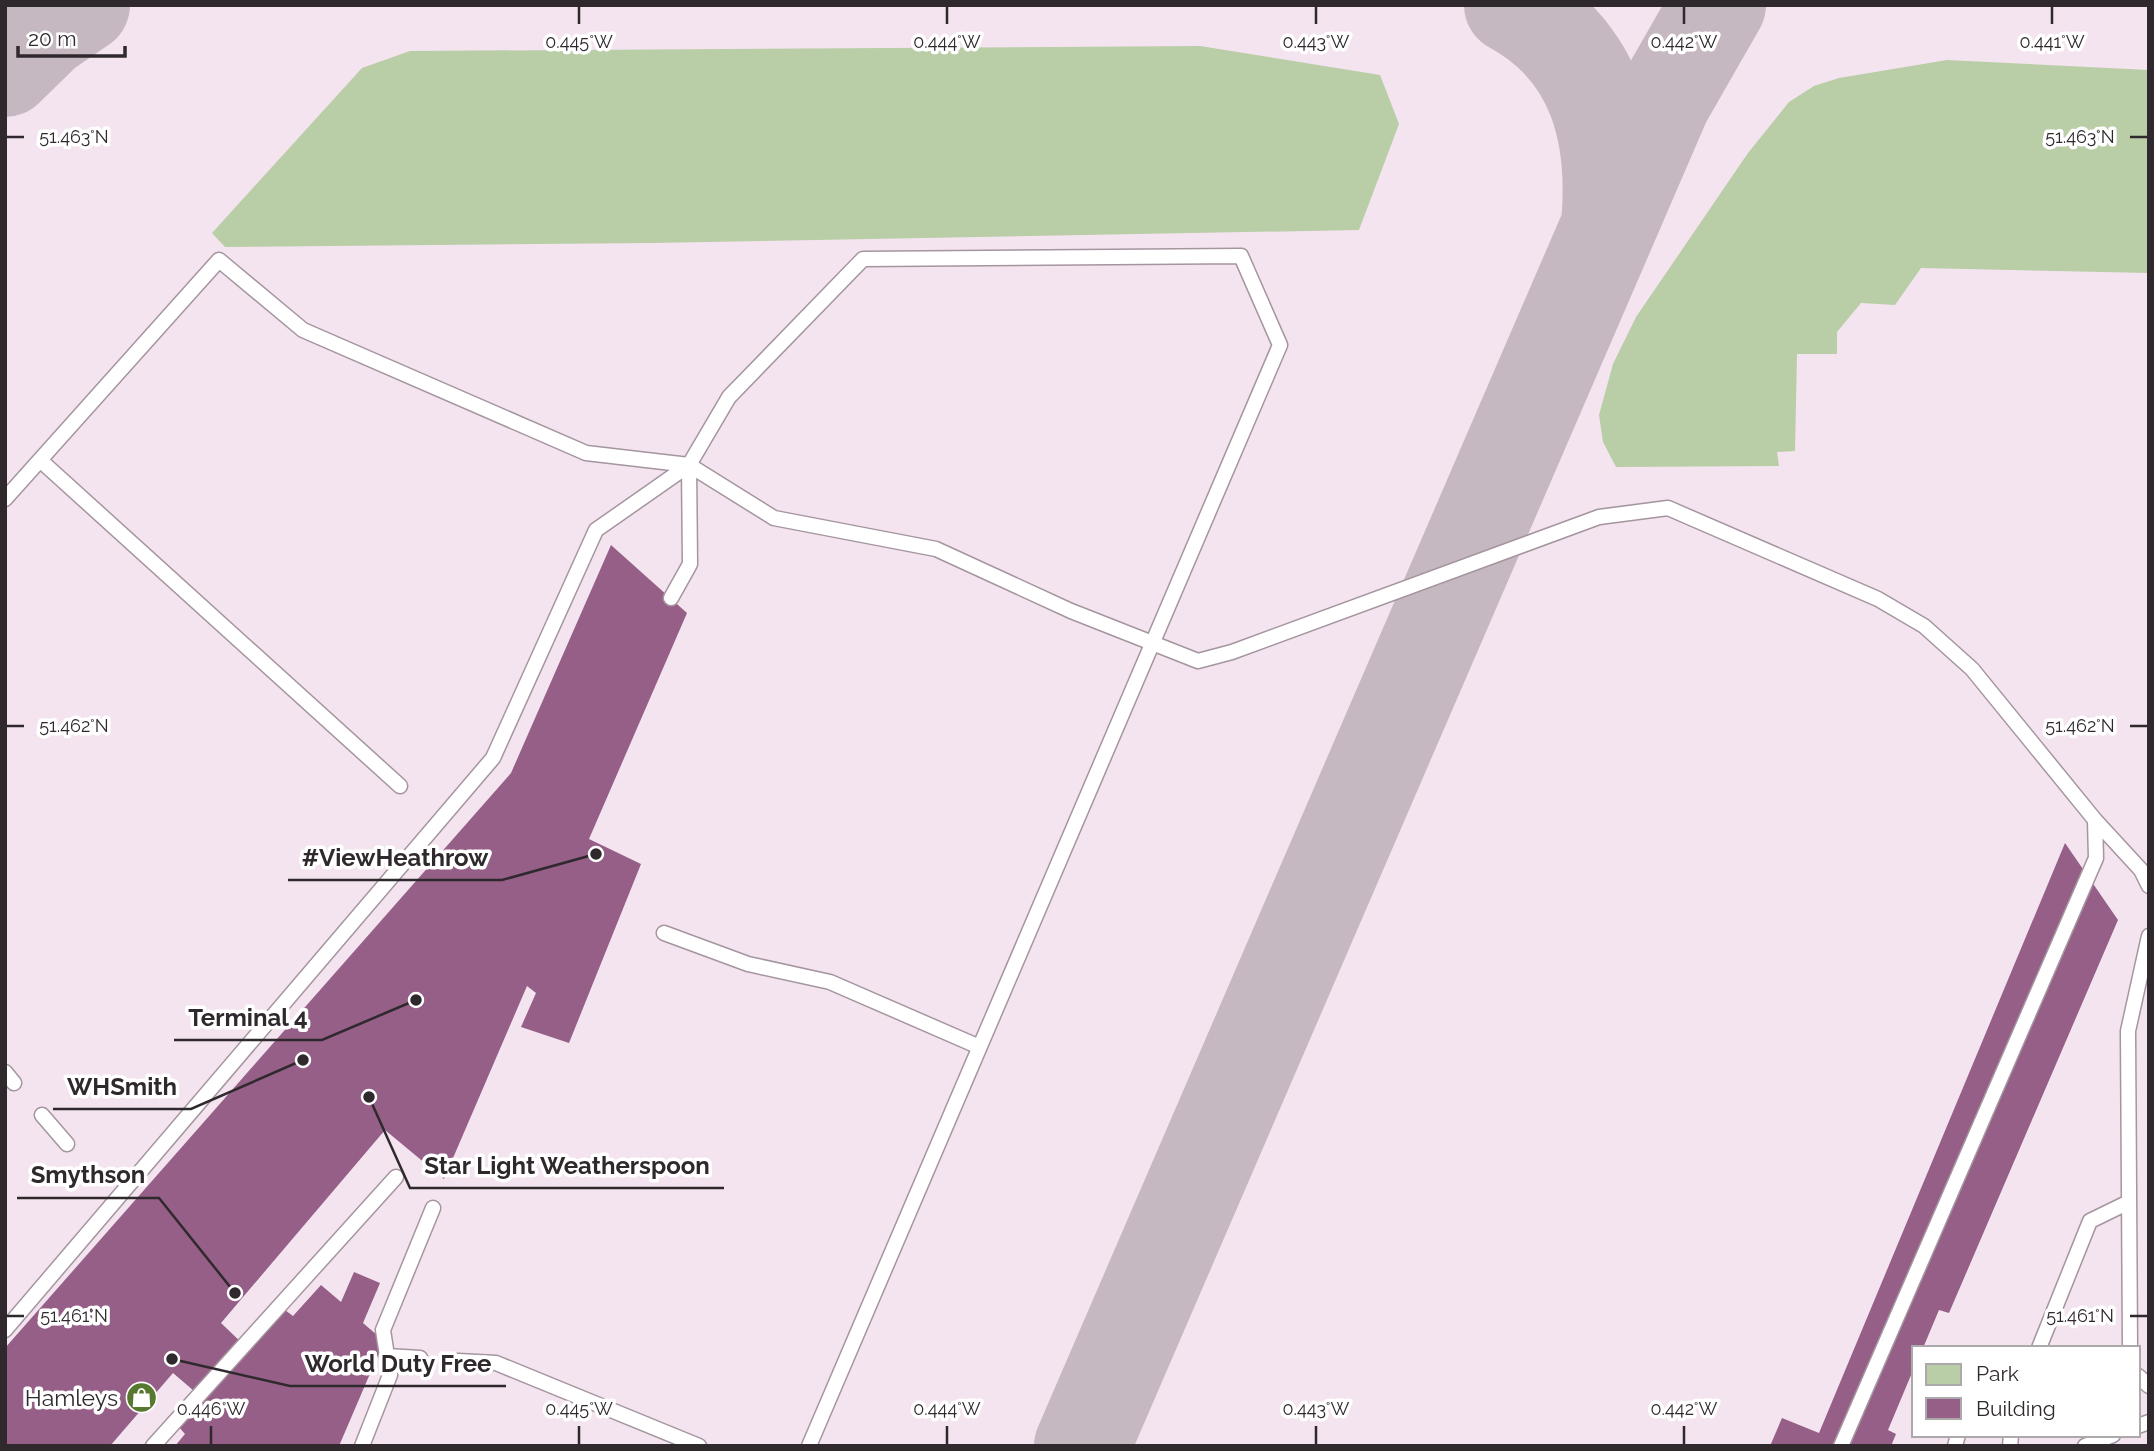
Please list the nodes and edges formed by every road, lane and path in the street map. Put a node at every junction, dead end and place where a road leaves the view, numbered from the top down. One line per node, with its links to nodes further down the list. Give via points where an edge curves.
1 (40, 460): 2 (lane, via 219,260 303,330 586,453); 3 (lane); 6 (lane)
2 (689, 464): 4 (lane, via 690,564); 5 (lane, via 774,518 936,550); 5 (lane, via 729,397 863,259 1241,256 1280,345); 17 (lane, via 596,530 493,758)
3 (5, 499)
4 (671, 598)
5 (1153, 643): 7 (lane, via 1198,662 1599,517 1668,508 1878,599 1924,626 1972,668); 27 (lane)
6 (400, 786)
7 (2095, 820): 8 (lane, via 2141,870); 28 (lane, via 2096,858)
8 (2149, 886)
9 (664, 933): 11 (lane, via 748,964 830,982)
10 (2149, 936): 15 (lane, via 2128,1031)
11 (975, 1045)
12 (42, 1115): 13 (lane)
13 (66, 1144)
14 (396, 1177): 24 (lane)
15 (2129, 1202): 18 (lane, via 2090,1221); 19 (lane)
16 (433, 1208): 20 (lane, via 383,1330)
17 (5, 1330)
18 (2040, 1346)
19 (2130, 1346)
20 (387, 1356): 21 (lane); 25 (lane, via 390,1375)
21 (420, 1358)
22 (458, 1361): 26 (lane, via 496,1363)
23 (2108, 1437): 29 (lane)
24 (153, 1446)
25 (362, 1446)
26 (699, 1446)
27 (809, 1446)
28 (1841, 1446)
29 (2085, 1446)

